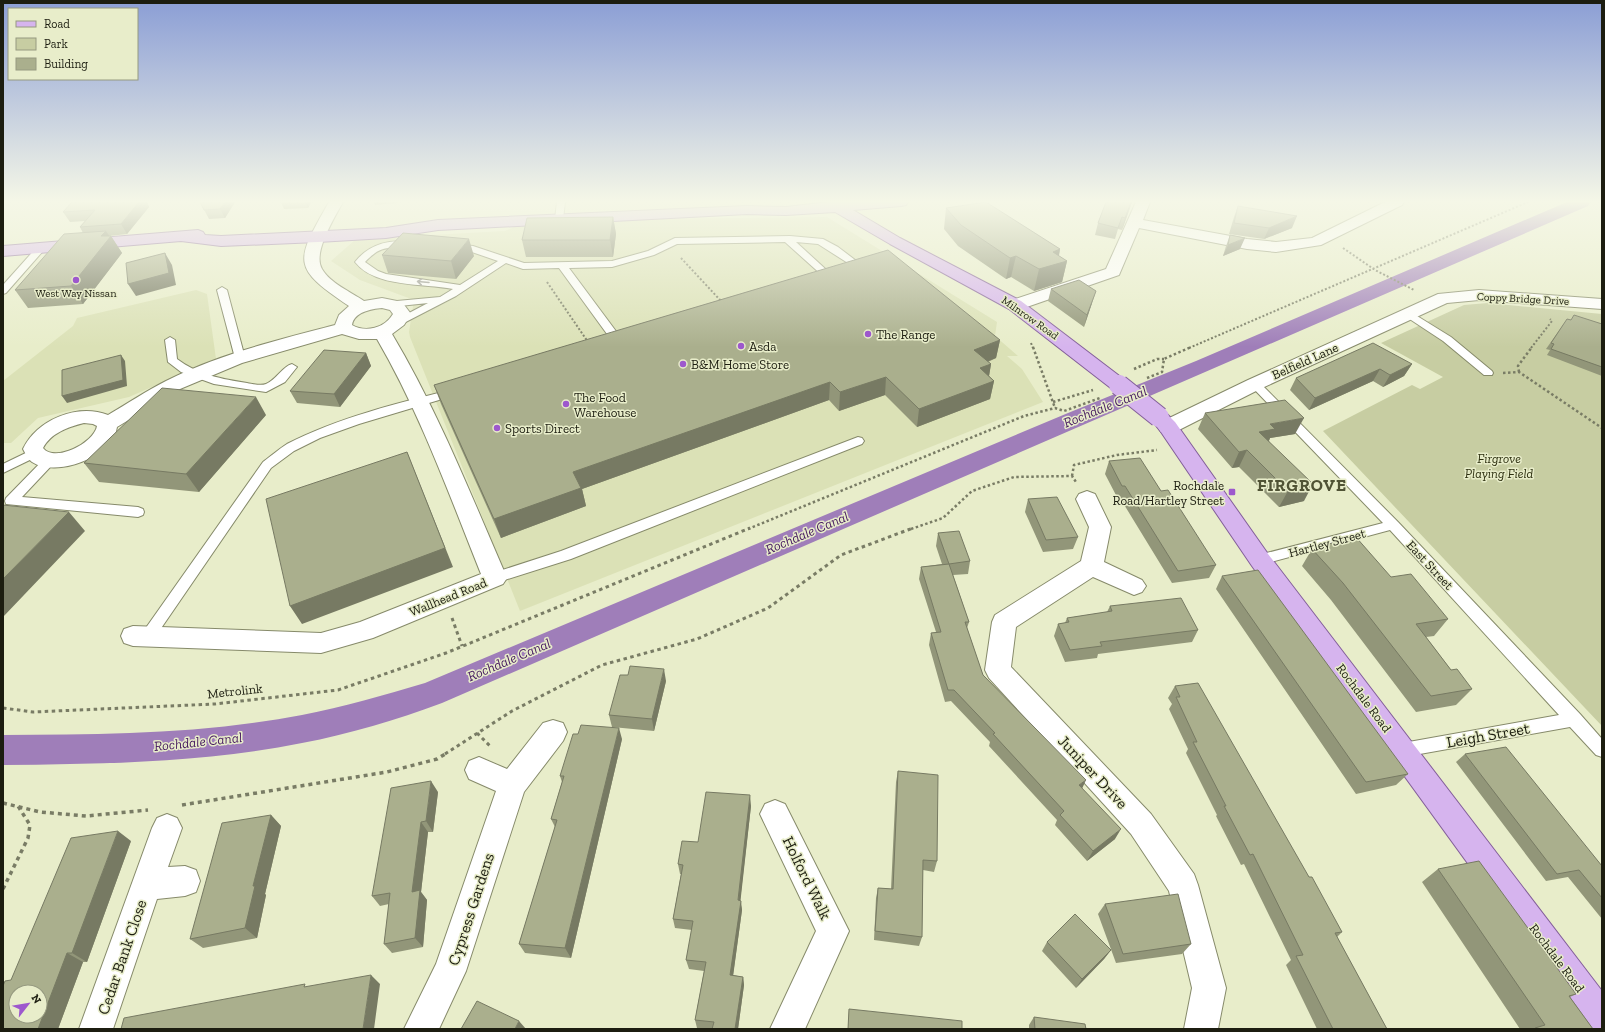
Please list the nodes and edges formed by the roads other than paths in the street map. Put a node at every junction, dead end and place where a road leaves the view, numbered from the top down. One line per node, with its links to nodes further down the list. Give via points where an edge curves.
1 (19, 250): 11 (main road)
2 (39, 250): 17 (lane)
3 (314, 250): 23 (street, via 311,257 314,272)
4 (372, 250): 18 (lane, one-way to 4, via 429,282 386,278 368,271 360,262)
5 (476, 250): 12 (lane)
6 (658, 250): 13 (lane, via 612,264)
7 (799, 250): 14 (lane)
8 (837, 250): 14 (lane, via 858,266)
9 (912, 250): 22 (main road, Milnrow Road)
10 (1122, 250): 22 (street, via 1113,272)
11 (3, 251)
12 (505, 260): 13 (lane, via 522,266); 18 (lane)
13 (562, 265): 27 (lane, via 619,343)
14 (827, 275): 15 (lane)
15 (814, 279)
16 (222, 290): 29 (lane)
17 (3, 291)
18 (457, 291): 20 (lane, via 434,300); 26 (lane)
19 (1444, 298): 21 (street, Coppy Bridge Drive, via 1479,295); 24 (street, Belfield Lane)
20 (390, 304): 23 (street); 26 (street, via 396,306 402,314)
21 (1602, 304)
22 (1015, 305): 34 (main road, Milnrow Road)
23 (362, 307): 25 (street, via 349,314 343,324)
24 (1409, 314): 31 (lane, via 1447,339); 33 (street, Belfield Lane)
25 (344, 328): 26 (street, via 363,335); 29 (street)
26 (389, 328): 36 (street, Wallhead Road)
27 (634, 338)
28 (170, 340): 32 (lane, via 172,360 185,370)
29 (240, 358): 32 (street)
30 (292, 367): 32 (lane, via 281,380 266,389 218,382)
31 (1488, 373)
32 (199, 375): 37 (street, via 174,385)
33 (1255, 384): 38 (street, Belfield Lane); 44 (lane, East Street)
34 (1113, 388): 38 (main road, Rochdale Road, bridge)
35 (462, 390): 36 (lane)
36 (419, 402): 47 (street, Wallhead Road); 49 (lane, via 316,435 290,448 267,465)
37 (107, 424): 40 (street, via 105,436 88,450 76,456); 40 (street, via 95,417 61,423 41,435 35,442 33,449)
38 (1170, 430): 45 (main road, Rochdale Road)
39 (858, 441): 47 (lane, via 566,555)
40 (42, 457): 41 (lane); 43 (lane, via 11,501)
41 (3, 469)
42 (1087, 499): 46 (street, via 1100,527)
43 (138, 512)
44 (1393, 526): 45 (lane, Hartley Street); 50 (lane, East Street)
45 (1260, 560): 52 (main road, Rochdale Road)
46 (1092, 566): 48 (street); 64 (street, Juniper Drive, via 1004,622 998,670 1141,824 1183,885 1209,988)
47 (495, 578): 49 (street, Wallhead Road, via 364,631 321,643)
48 (1134, 586)
49 (140, 636)
50 (1574, 719): 52 (lane, Leigh Street); 53 (lane, East Street)
51 (553, 732): 55 (street, Cypress Gardens)
52 (1403, 750): 60 (main road, Rochdale Road)
53 (1602, 750)
54 (479, 770): 55 (street)
55 (512, 785): 62 (street, Cypress Gardens, via 450,971)
56 (167, 814): 59 (street, Cedar Bank Close)
57 (775, 814): 63 (street, Holford Walk, via 833,931)
58 (185, 881): 59 (street, Cedar Bank Close)
59 (147, 885): 61 (street, Cedar Bank Close)
60 (1602, 1019)
61 (96, 1029)
62 (421, 1029)
63 (787, 1029)
64 (1201, 1029)

